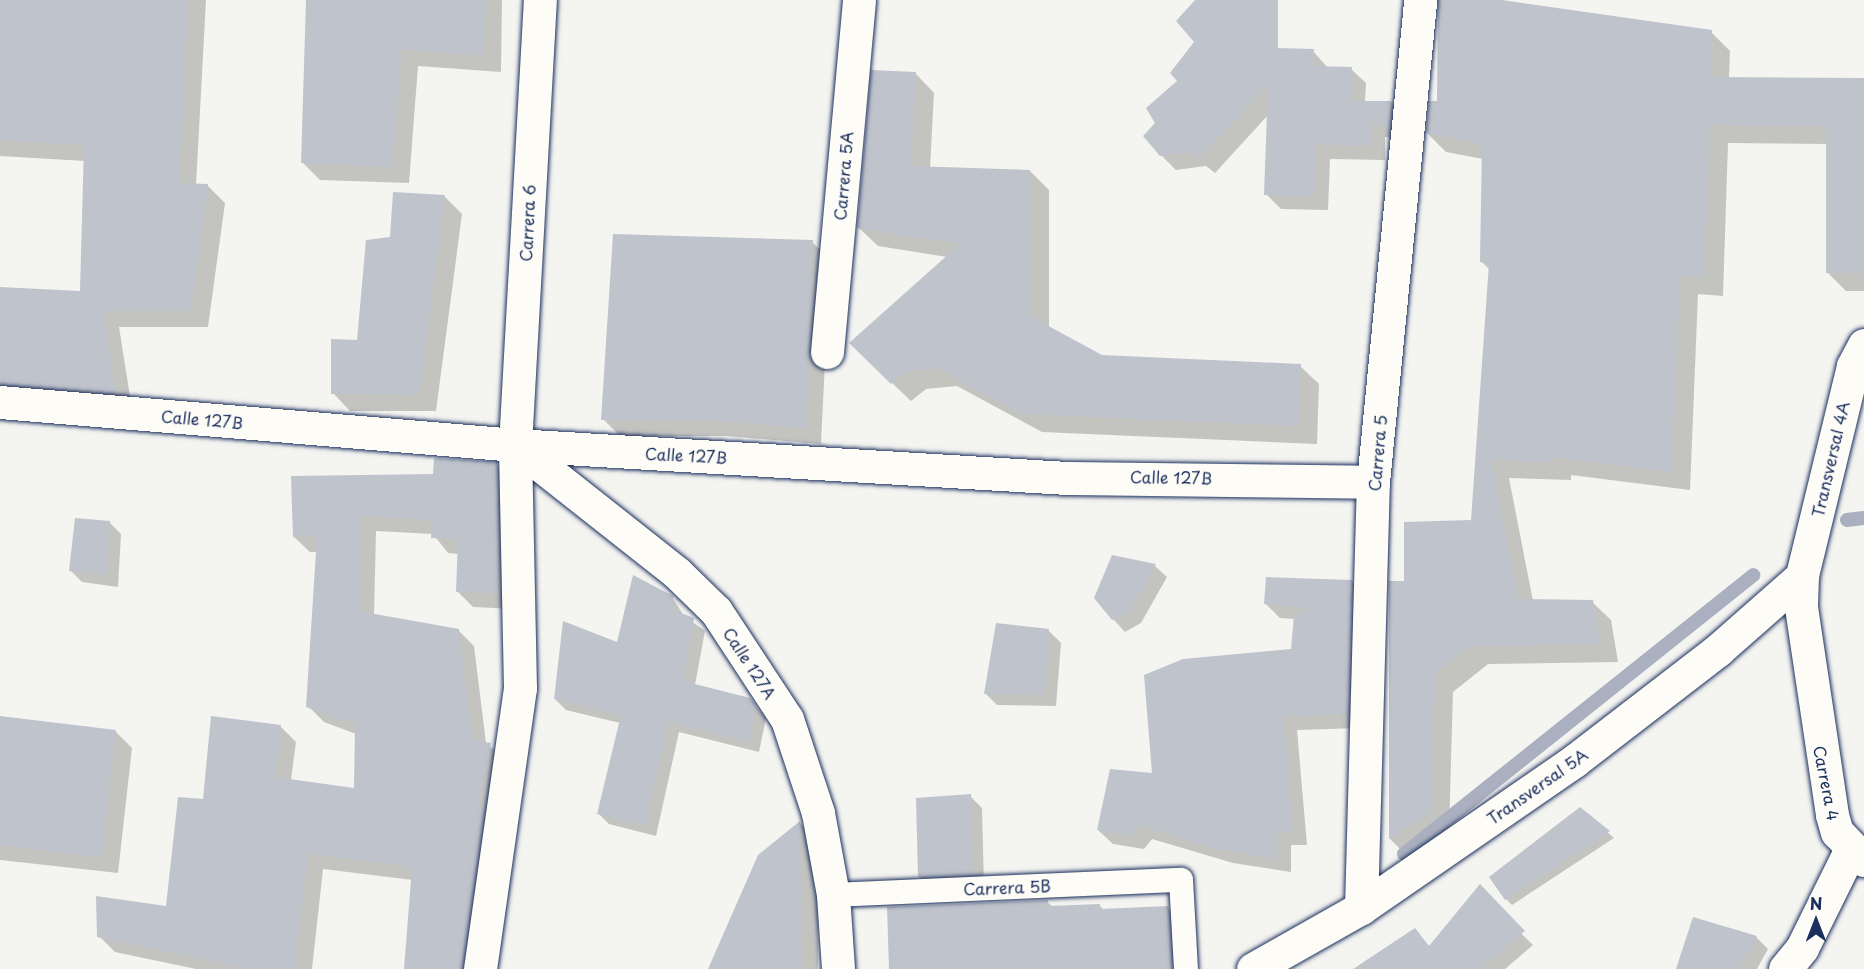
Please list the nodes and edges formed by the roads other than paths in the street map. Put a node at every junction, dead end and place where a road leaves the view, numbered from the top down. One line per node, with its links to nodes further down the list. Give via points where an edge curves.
1 (540, 0): 7 (street, Carrera 6)
2 (859, 0): 5 (street, Carrera 5A)
3 (1420, 0): 8 (street, Carrera 5)
4 (1864, 345): 9 (street, Transversal 4A, via 1853,366)
5 (827, 352)
6 (0, 402): 7 (street, Calle 127B)
7 (514, 445): 8 (street, Calle 127B, via 1067,478); 11 (street, Calle 127A, via 677,573 716,611 787,719 818,813); 13 (street, Carrera 6, via 520,688)
8 (1373, 482): 12 (street, Carrera 5)
9 (1802, 576): 10 (street, Carrera 4, via 1804,650 1832,815); 12 (street, Transversal 5A, via 1718,650 1574,761)
10 (1857, 855): 17 (street, Carrera 4, via 1802,948)
11 (833, 895): 14 (street, Calle 127A); 15 (lane, Carrera 5B, via 1181,880)
12 (1361, 908): 16 (street, Transversal 5A)
13 (480, 969)
14 (838, 969)
15 (1186, 969)
16 (1253, 969)
17 (1785, 969)

